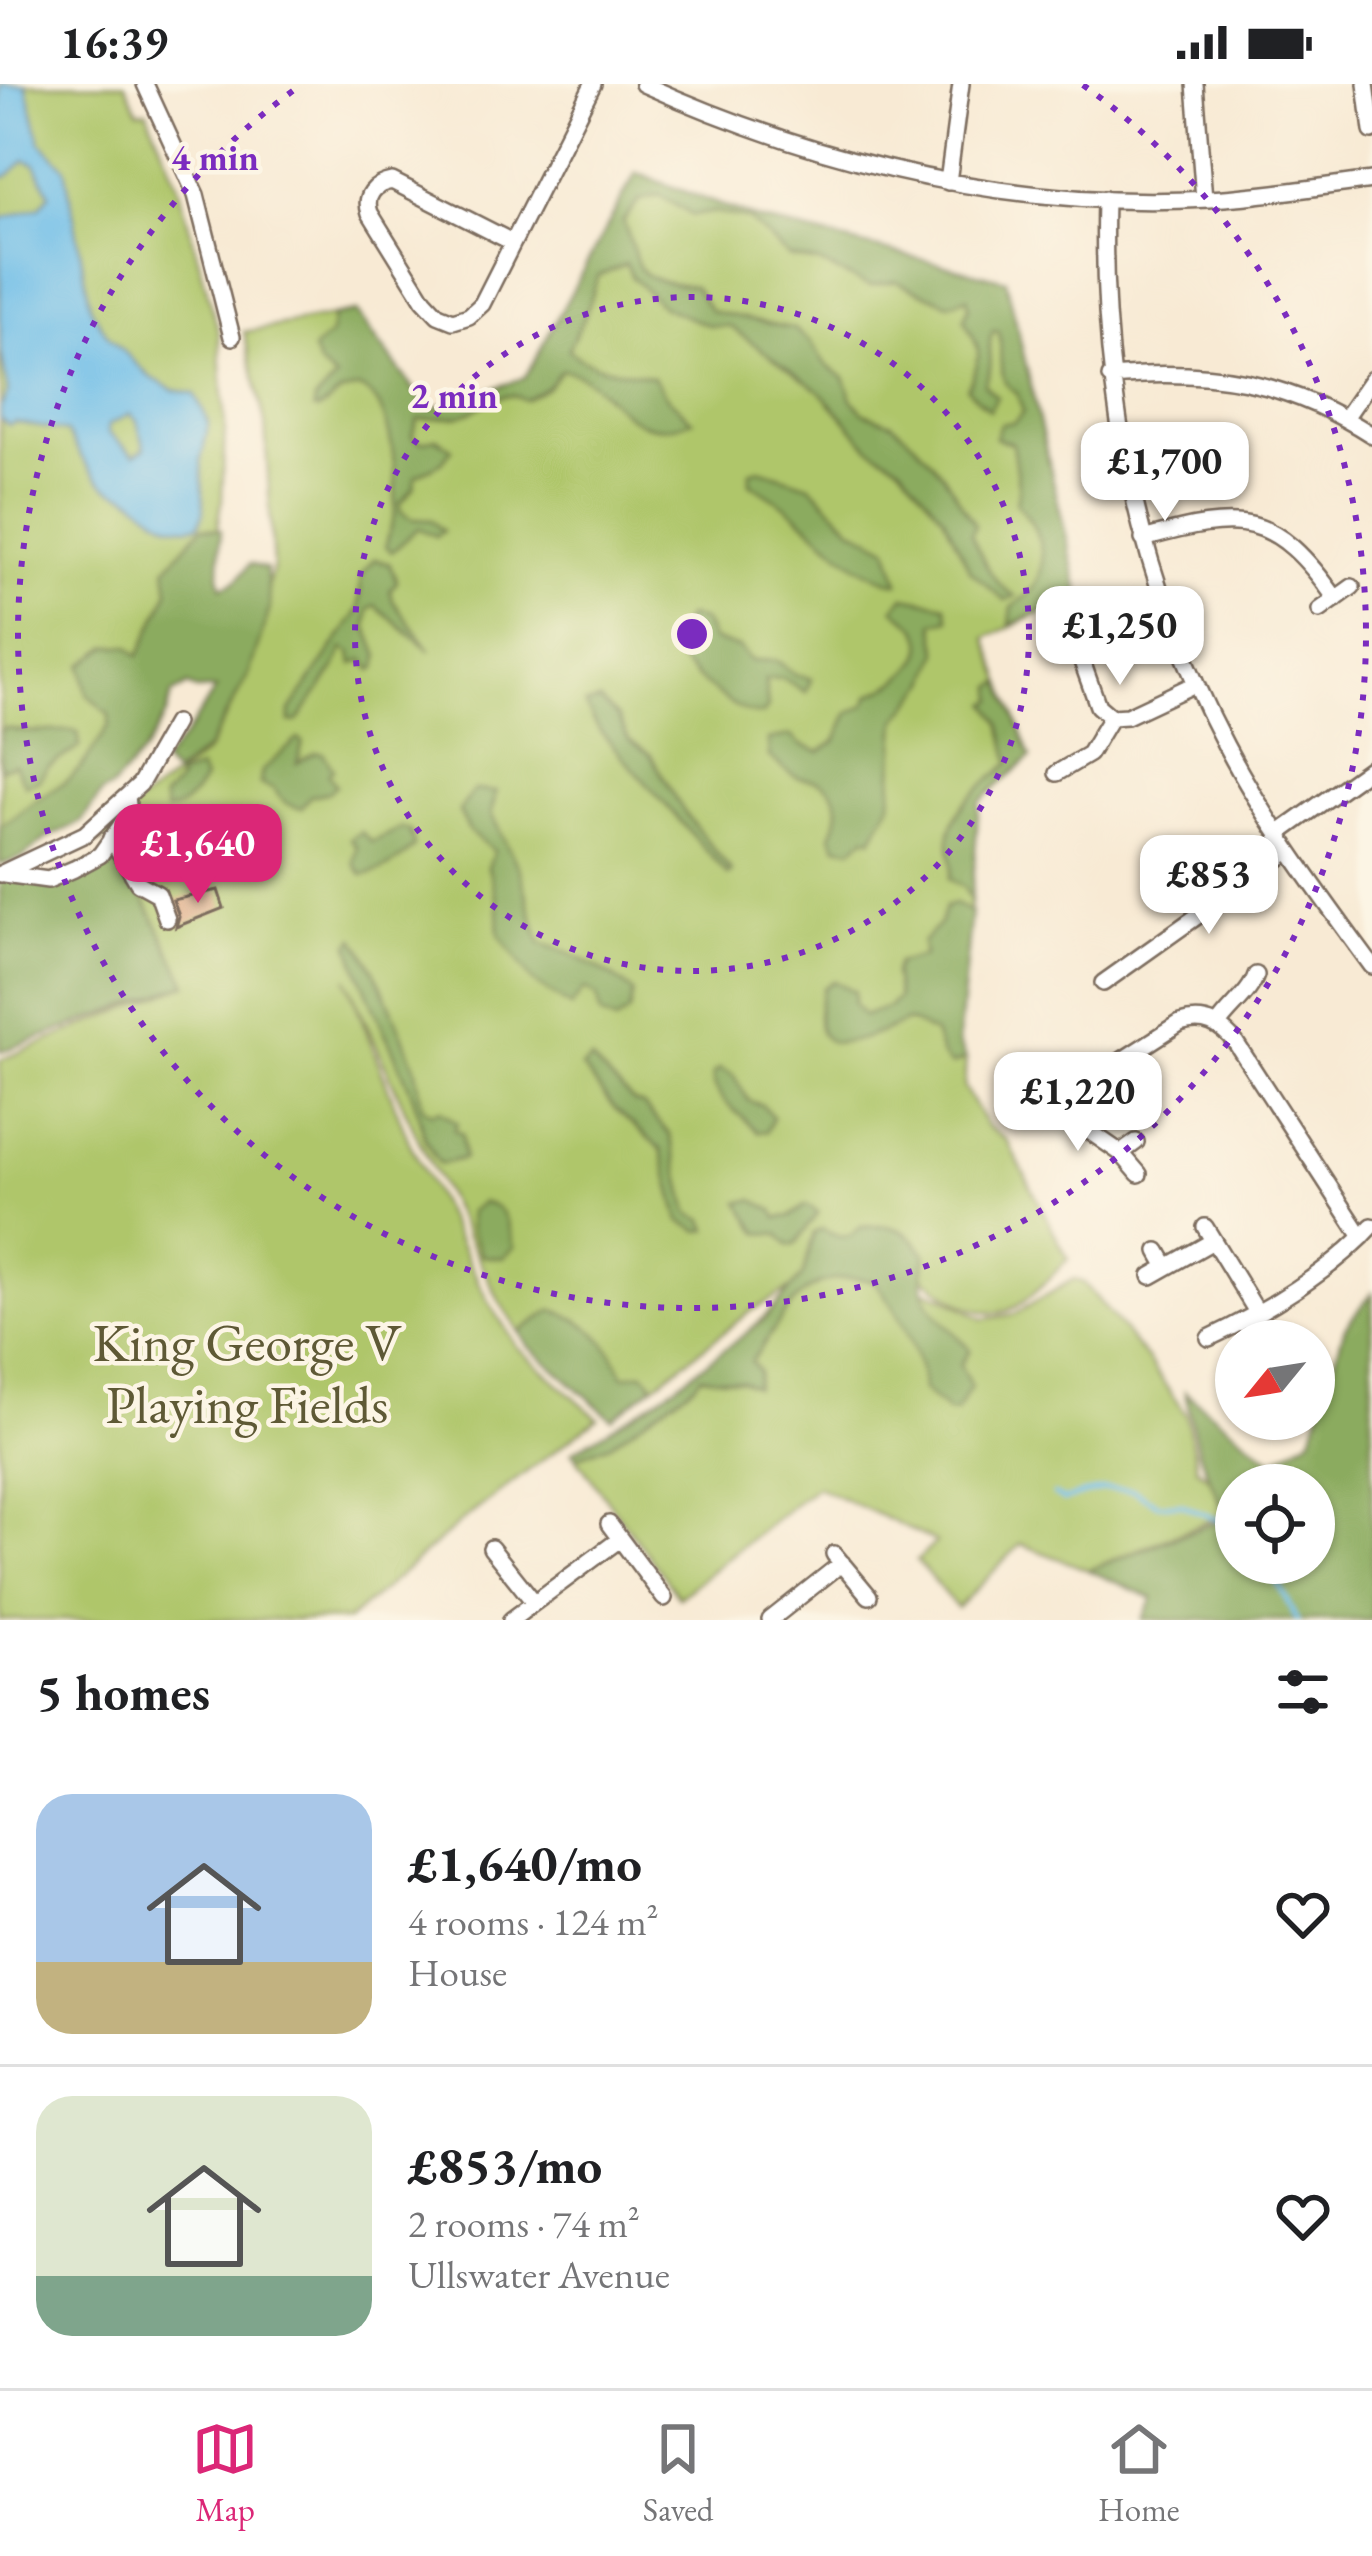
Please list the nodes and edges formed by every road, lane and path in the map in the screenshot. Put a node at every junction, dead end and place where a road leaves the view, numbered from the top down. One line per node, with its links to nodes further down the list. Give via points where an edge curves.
1 (593, 84): 12 (street)
2 (644, 84): 9 (street, via 800,147)
3 (961, 84): 9 (street)
4 (1195, 84): 11 (street)
5 (1366, 84): 7 (street)
6 (150, 86): 13 (street, via 196,195)
7 (1372, 131)
8 (1372, 180): 11 (street)
9 (948, 182): 10 (street)
10 (1105, 199): 11 (street); 14 (street)
11 (1204, 199)
12 (512, 242): 12 (street, via 477,311 447,319 424,301 368,200 392,181)
13 (232, 337)
14 (1111, 377): 16 (street, via 1239,379); 18 (street)
15 (1372, 379): 16 (street)
16 (1345, 418): 17 (street)
17 (1372, 435)
18 (1143, 539): 20 (street, via 1213,521 1256,526 1300,551); 23 (street)
19 (1352, 587): 20 (street)
20 (1336, 599): 21 (street)
21 (1321, 610)
22 (1070, 628): 24 (street, via 1098,706)
23 (1196, 684): 24 (street); 30 (street)
24 (1111, 717): 27 (street, via 1090,754)
25 (176, 723): 28 (street)
26 (1372, 767): 30 (street)
27 (1057, 773)
28 (127, 796): 29 (street); 31 (street, via 129,814)
29 (85, 834): 33 (street); 34 (street)
30 (1278, 834): 32 (street)
31 (111, 838): 33 (street); 35 (street, via 138,884 158,894)
32 (1289, 851): 36 (street); 38 (street)
33 (100, 854): 34 (street, via 48,880)
34 (1, 874)
35 (167, 919)
36 (1370, 960)
37 (1256, 975): 39 (street)
38 (1102, 983)
39 (1217, 1025): 41 (street, via 1180,1024 1059,1101); 43 (street)
40 (1136, 1142): 41 (street)
41 (1121, 1153): 42 (street)
42 (1139, 1174)
43 (1367, 1231): 47 (street)
44 (1158, 1251): 45 (street)
45 (1167, 1267): 46 (street); 47 (street, via 1209,1234)
46 (1151, 1276)
47 (1257, 1312): 48 (street)
48 (1244, 1320)
49 (1215, 1335): 50 (street)
50 (1209, 1338)
51 (491, 1548): 54 (street)
52 (869, 1596): 56 (street, via 838,1558)
53 (664, 1598): 54 (street, via 615,1532)
54 (534, 1602): 55 (street)
55 (511, 1620)
56 (770, 1620)

